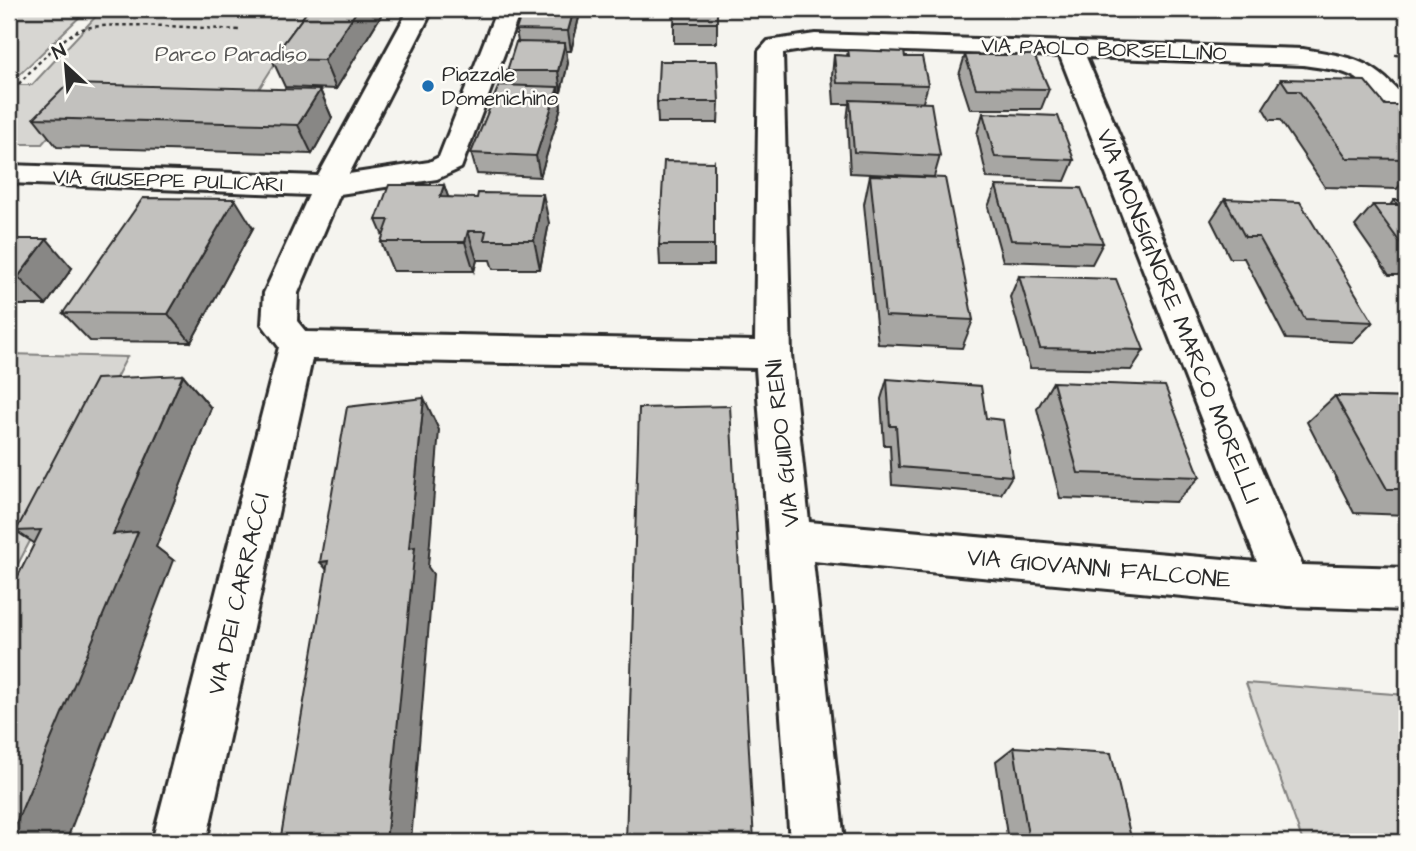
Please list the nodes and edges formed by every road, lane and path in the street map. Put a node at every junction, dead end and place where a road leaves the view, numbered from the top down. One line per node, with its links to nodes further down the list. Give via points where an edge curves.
1 (421, 9): 9 (street)
2 (509, 9): 9 (street, via 451,162 437,170)
3 (240, 30): 6 (path, via 140,25 79,29 49,52)
4 (777, 46): 5 (street, VIA PAOLO BORSELLINO, via 815,41); 11 (street, VIA GUIDO RENI, via 769,55)
5 (1069, 47): 7 (street, VIA PAOLO BORSELLINO, via 1303,57 1352,65 1371,74); 13 (street, VIA MONSIGNORE MARCO MORELLI)
6 (9, 94)
7 (1407, 118)
8 (9, 174): 9 (street, VIA GIUSEPPE PULICARI)
9 (328, 186): 10 (street, via 281,293 279,324)
10 (297, 345): 11 (street); 15 (street, VIA DEI CARRACCI)
11 (773, 355): 12 (street, VIA GUIDO RENI)
12 (791, 540): 13 (street, VIA GIOVANNI FALCONE); 16 (street, VIA GUIDO RENI)
13 (1288, 585): 14 (street, VIA GIOVANNI FALCONE)
14 (1407, 589)
15 (179, 842)
16 (817, 842)

